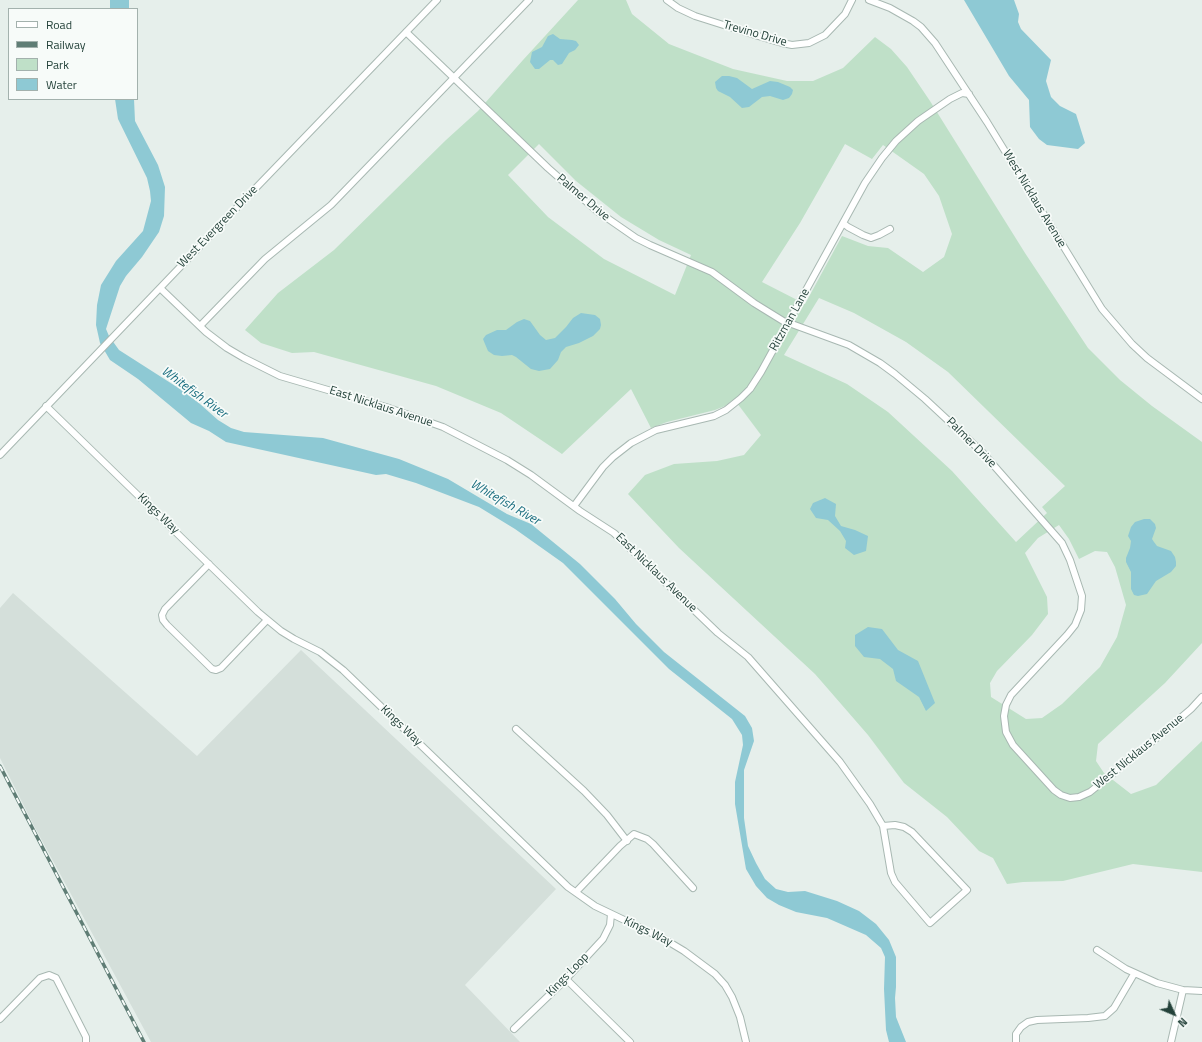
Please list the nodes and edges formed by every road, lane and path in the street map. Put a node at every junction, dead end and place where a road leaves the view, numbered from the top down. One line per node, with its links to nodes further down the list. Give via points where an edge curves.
1 (437, 0): 6 (street, West Evergreen Drive)
2 (529, 0): 7 (street)
3 (667, 0): 4 (street, Trevino Drive, via 695,16 792,45 809,42 825,35 845,14)
4 (852, 0)
5 (870, 0): 8 (street, West Nicklaus Avenue, via 902,14 921,27 935,42)
6 (406, 32): 7 (street, Palmer Drive); 11 (street, West Evergreen Drive)
7 (454, 79): 12 (street, Palmer Drive, via 548,168 616,225 650,245 712,272); 13 (street, via 331,205 265,259)
8 (969, 94): 9 (street, Ritzman Lane, via 962,93 934,109 896,141 873,170); 14 (street, West Nicklaus Avenue, via 1102,309 1147,358)
9 (843, 223): 10 (street, via 871,238); 12 (street, Ritzman Lane)
10 (890, 229)
11 (160, 288): 13 (street, East Nicklaus Avenue); 15 (street, West Evergreen Drive)
12 (788, 324): 17 (street, Ritzman Lane, via 761,372 741,398 714,416 660,429 631,443 603,467); 22 (street, Palmer Drive, via 849,345 880,362 925,399 982,452 1062,542 1082,596 1081,610 1075,625 1067,635 1014,690 1008,700 1004,716 1006,732 1013,745 1054,790)
13 (200, 326): 17 (street, East Nicklaus Avenue, via 227,348 280,376 386,406 449,430 507,460)
14 (1202, 399)
15 (46, 406): 16 (street, West Evergreen Drive); 18 (street, Kings Way)
16 (0, 455)
17 (574, 506): 23 (street, East Nicklaus Avenue, via 626,543 718,633 748,657 840,762)
18 (209, 564): 19 (street, Kings Way); 19 (street, via 165,609 162,620 212,669 221,668)
19 (267, 620): 26 (street, Kings Way, via 320,652 343,670)
20 (1202, 697): 22 (street, West Nicklaus Avenue, via 1158,737 1090,792)
21 (516, 729): 24 (street, via 607,815)
22 (1070, 798)
23 (883, 826): 23 (street, East Nicklaus Avenue, via 895,882 930,923 967,890 912,832 895,825)
24 (627, 840): 25 (street, via 634,834 647,839); 26 (street)
25 (694, 888)
26 (576, 892): 27 (street, Kings Way, via 588,902)
27 (611, 914): 30 (street, Kings Loop, via 606,934); 37 (street, Kings Way, via 664,939 715,974 732,997)
28 (1097, 950): 29 (street)
29 (1134, 974): 31 (street); 38 (street, via 1114,1008 1105,1016 1028,1022 1016,1034)
30 (566, 979): 34 (street, Kings Loop); 36 (street)
31 (1183, 990): 32 (street); 39 (street)
32 (1202, 991)
33 (0, 1019): 35 (street, via 40,978 50,975 56,978 86,1037)
34 (514, 1029)
35 (86, 1042)
36 (630, 1042)
37 (746, 1042)
38 (1016, 1042)
39 (1171, 1042)

